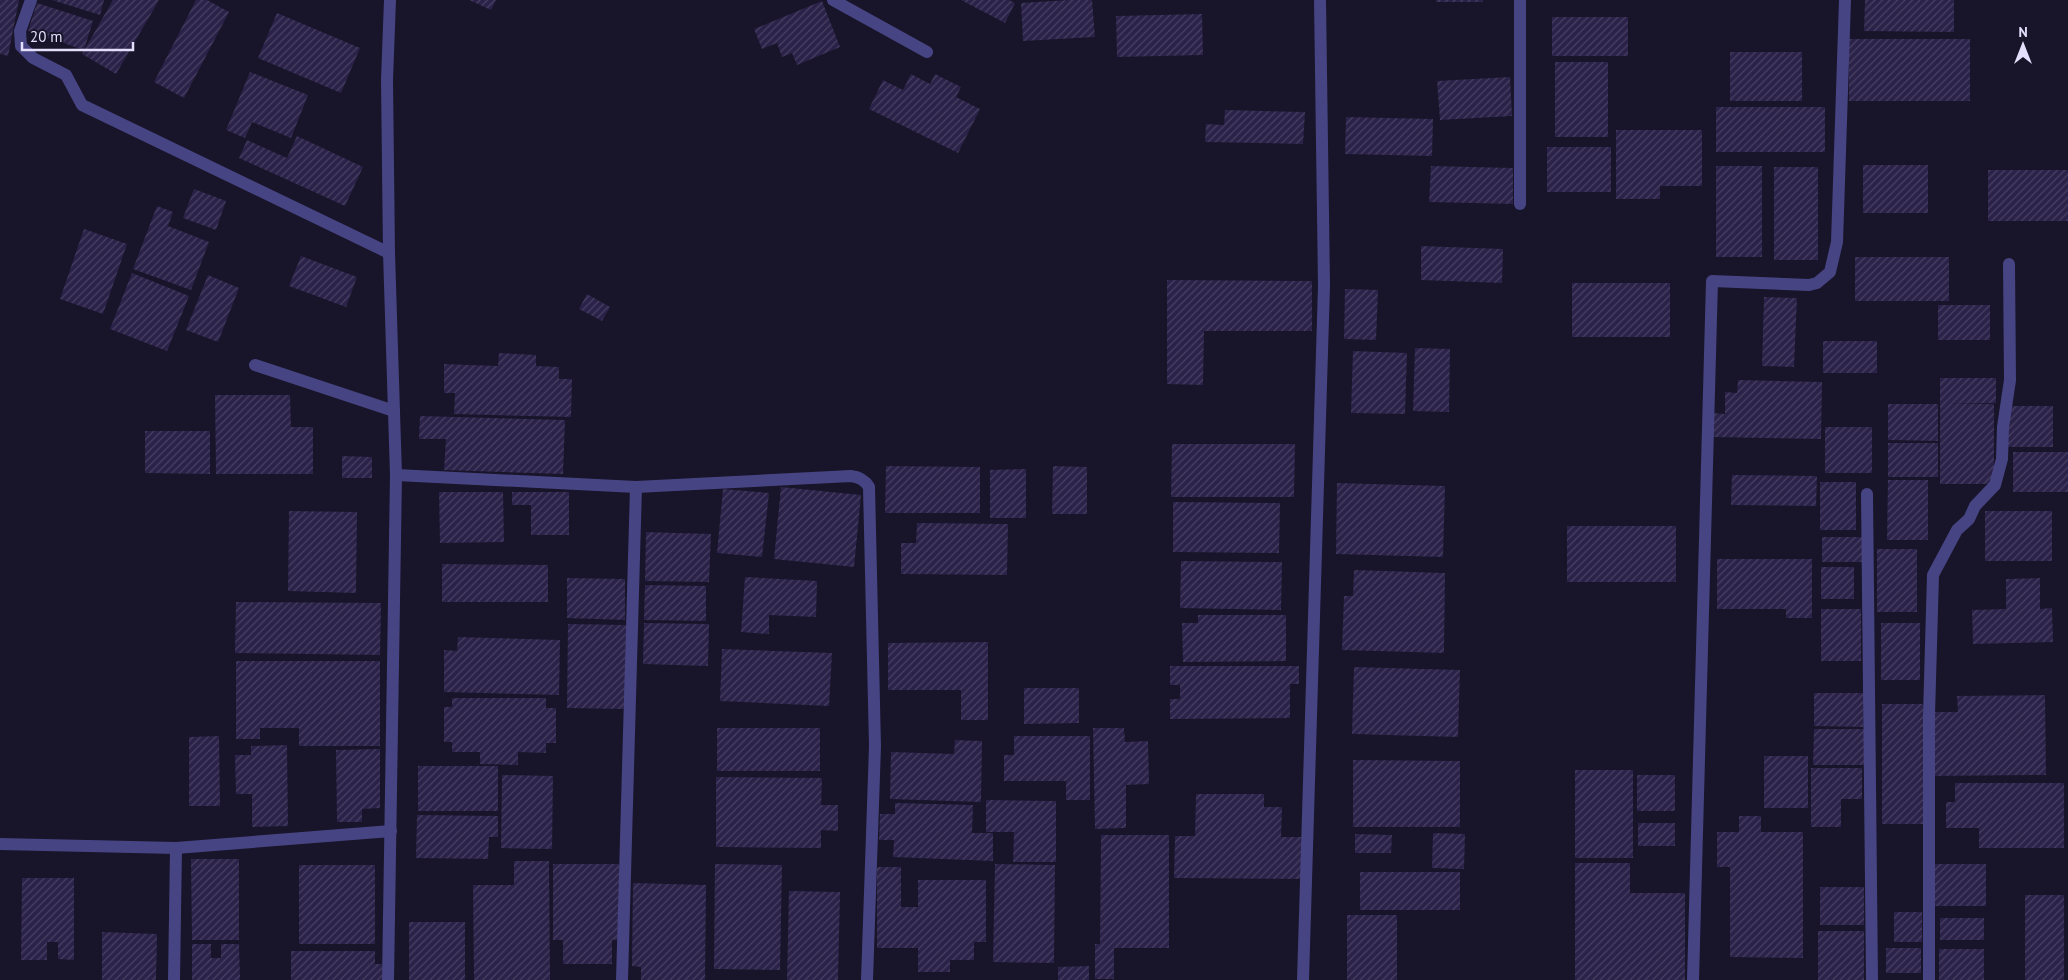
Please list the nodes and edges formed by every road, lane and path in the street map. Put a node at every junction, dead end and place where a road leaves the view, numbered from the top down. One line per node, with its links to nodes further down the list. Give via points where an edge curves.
1 (31, 0): 9 (street, via 20,31 21,46 33,58 66,75 82,105)
2 (390, 0): 9 (street, via 387,80)
3 (833, 0): 7 (street)
4 (1320, 0): 23 (street, via 1324,286)
5 (1520, 0): 8 (street)
6 (1845, 0): 24 (street, via 1837,242 1830,272 1817,283 1809,285 1712,282)
7 (927, 52)
8 (1520, 204)
9 (389, 253): 12 (street)
10 (2009, 264): 26 (street, via 2010,380 2002,427 2002,459 1995,485 1957,530 1933,575 1929,715)
11 (255, 365): 12 (street)
12 (394, 411): 13 (street)
13 (396, 475): 14 (street); 16 (street)
14 (636, 487): 21 (street); 22 (street, via 851,476 858,477 869,487 875,746)
15 (1867, 494): 25 (street)
16 (391, 831): 18 (street); 20 (street)
17 (0, 844): 18 (street)
18 (176, 848): 19 (street)
19 (174, 980)
20 (388, 980)
21 (622, 980)
22 (867, 980)
23 (1303, 980)
24 (1693, 980)
25 (1872, 980)
26 (1929, 980)

